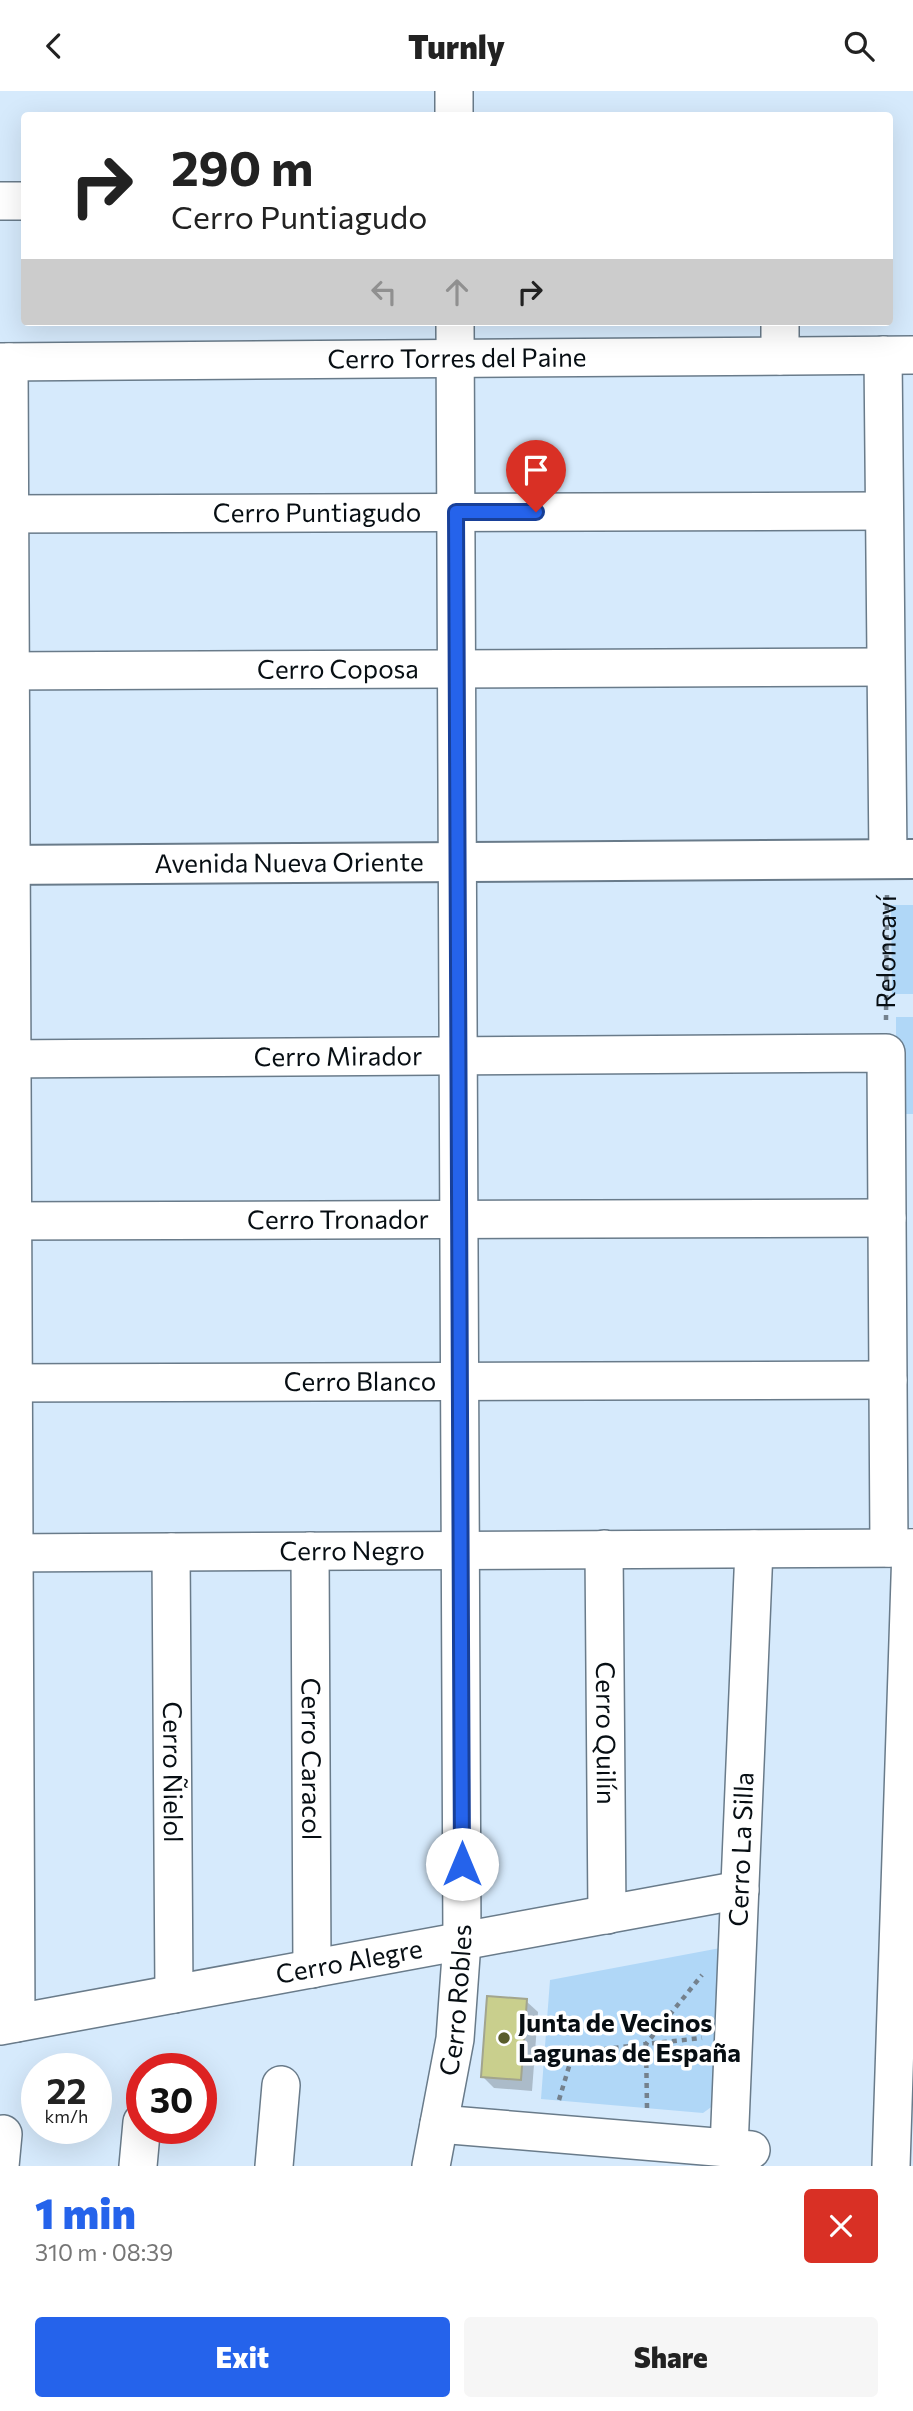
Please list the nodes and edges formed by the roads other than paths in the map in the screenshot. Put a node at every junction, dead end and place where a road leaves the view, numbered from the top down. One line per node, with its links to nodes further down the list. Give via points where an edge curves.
1 (454, 91): 2 (street)
2 (454, 112)
3 (0, 201): 4 (street)
4 (21, 201)
5 (455, 326): 8 (street, Cerro Robles)
6 (780, 339): 7 (street, Cerro Torres del Paine); 8 (street, Cerro Torres del Paine)
7 (898, 355): 10 (street, Reloncaví)
8 (455, 359): 9 (street, Cerro Torres del Paine); 11 (street, Cerro Robles)
9 (5, 362): 12 (street)
10 (884, 510): 11 (street, Cerro Puntiagudo); 13 (street, Reloncaví)
11 (456, 512): 12 (street, Cerro Puntiagudo); 14 (street, Cerro Robles)
12 (5, 514): 15 (street)
13 (885, 667): 14 (street, Cerro Coposa); 16 (street, Reloncaví)
14 (457, 669): 15 (street, Cerro Coposa); 17 (street, Cerro Robles)
15 (5, 671): 18 (street)
16 (900, 859): 17 (street, Avenida Nueva Oriente)
17 (458, 861): 18 (street, Avenida Nueva Oriente); 19 (street, Cerro Robles)
18 (6, 865): 20 (street)
19 (459, 1056): 20 (street, Cerro Mirador); 21 (street, Cerro Mirador, via 886,1053); 22 (street, Cerro Robles)
20 (6, 1059): 23 (street)
21 (887, 1218): 22 (street, Cerro Tronador); 24 (street)
22 (459, 1219): 23 (street, Cerro Tronador); 25 (street, Cerro Robles)
23 (6, 1221): 26 (street)
24 (888, 1380): 25 (street, Cerro Blanco); 27 (street)
25 (460, 1381): 26 (street, Cerro Blanco); 30 (street, Cerro Robles)
26 (7, 1383): 33 (street)
27 (904, 1548): 29 (street, Cerro Negro); 46 (street)
28 (604, 1549): 29 (street, Cerro Negro); 30 (street, Cerro Negro); 35 (street, Cerro Quilín)
29 (754, 1549): 34 (street, Cerro La Silla)
30 (462, 1550): 31 (street, Cerro Negro); 36 (street, Cerro Robles)
31 (310, 1551): 32 (street, Cerro Negro); 37 (street, Cerro Caracol)
32 (171, 1552): 33 (street, Cerro Negro); 38 (street, Cerro Ñielol)
33 (7, 1553): 39 (street)
34 (740, 1891): 35 (street, Cerro Alegre); 41 (street, Cerro La Silla, via 734,2034 741,2149)
35 (607, 1915): 36 (street, Cerro Alegre)
36 (462, 1942): 37 (street, Cerro Alegre); 41 (street, Cerro Robles, via 455,2039)
37 (312, 1969): 38 (street, Cerro Alegre)
38 (174, 1994): 39 (street, Cerro Alegre)
39 (8, 2024)
40 (281, 2085): 44 (street)
41 (439, 2124): 45 (street, Cerro Robles)
42 (140, 2144): 43 (street)
43 (138, 2166)
44 (274, 2166)
45 (431, 2166)
46 (891, 2166)

